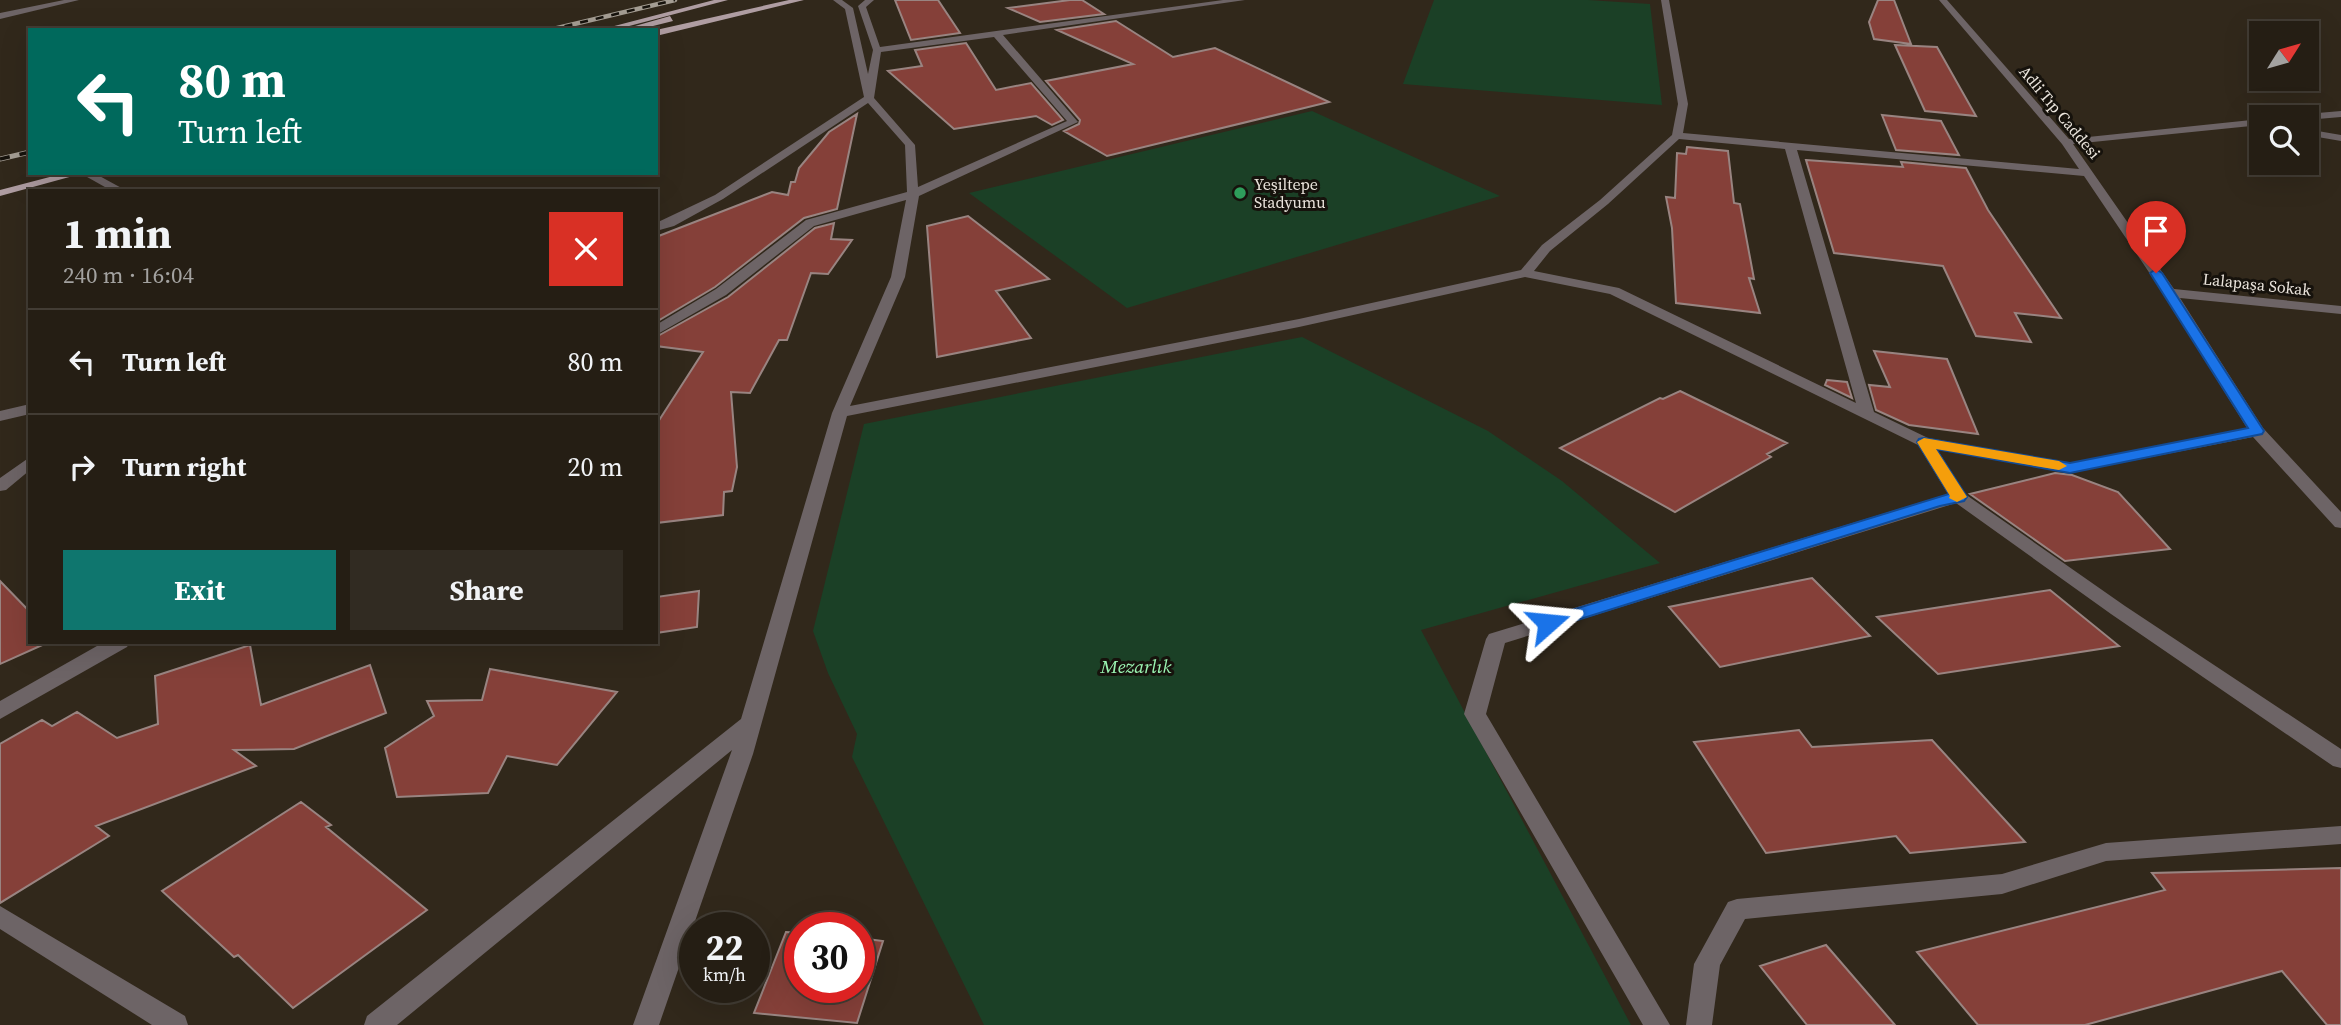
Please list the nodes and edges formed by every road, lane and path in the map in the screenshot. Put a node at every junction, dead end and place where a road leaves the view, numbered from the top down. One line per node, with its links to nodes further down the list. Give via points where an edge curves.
1 (75, 0): 11 (street)
2 (724, 0): 12 (main road)
3 (773, 0): 14 (main road)
4 (800, 0): 16 (main road)
5 (837, 0): 18 (street, via 849,8)
6 (870, 0): 17 (street, via 862,6)
7 (1241, 0): 15 (street)
8 (1665, 0): 23 (street, via 1683,104)
9 (1943, 0): 25 (street, Adli Tıp Caddesi)
10 (739, 3): 13 (main road)
11 (0, 16)
12 (611, 28)
13 (633, 28)
14 (658, 29)
15 (995, 32): 17 (street); 34 (street, via 1073,122)
16 (658, 33)
17 (877, 50): 18 (street)
18 (869, 98): 34 (street, via 910,145); 35 (street, via 719,197)
19 (2341, 114): 20 (street)
20 (2319, 116)
21 (2249, 123): 25 (street)
22 (2319, 134): 24 (street)
23 (1677, 136): 26 (street); 36 (street, via 1546,248)
24 (2341, 138)
25 (2066, 142): 27 (street, Adli Tıp Caddesi)
26 (1790, 146): 27 (street); 42 (street)
27 (2088, 173): 37 (street, Adli Tıp Caddesi)
28 (28, 175): 31 (main road)
29 (71, 175): 33 (main road)
30 (89, 175): 32 (street)
31 (0, 182)
32 (117, 189)
33 (0, 193)
34 (913, 194): 39 (street, via 810,223 721,292); 41 (street, via 898,278)
35 (658, 226)
36 (1525, 273): 41 (street, via 1299,323); 42 (street, via 1614,291)
37 (2169, 293): 38 (street, Lalapaşa Sokak); 44 (street, Adli Tıp Caddesi)
38 (2341, 310)
39 (658, 330)
40 (28, 409): 43 (street)
41 (840, 413): 52 (street)
42 (1867, 414): 45 (street)
43 (0, 416)
44 (2257, 431): 45 (street, via 2070,468); 49 (street, Adli Tıp Caddesi)
45 (1924, 442): 48 (street)
46 (28, 464): 47 (street)
47 (0, 486)
48 (1959, 497): 53 (street); 59 (street, via 1496,639 1475,714)
49 (2341, 523)
50 (117, 644): 51 (street)
51 (0, 711)
52 (751, 723): 57 (street); 58 (street)
53 (2341, 760)
54 (2341, 835): 60 (street, via 2106,852 2002,884 1737,909 1707,964)
55 (0, 916): 56 (street)
56 (175, 1025)
57 (377, 1025)
58 (646, 1025)
59 (1657, 1025)
60 (1699, 1025)

